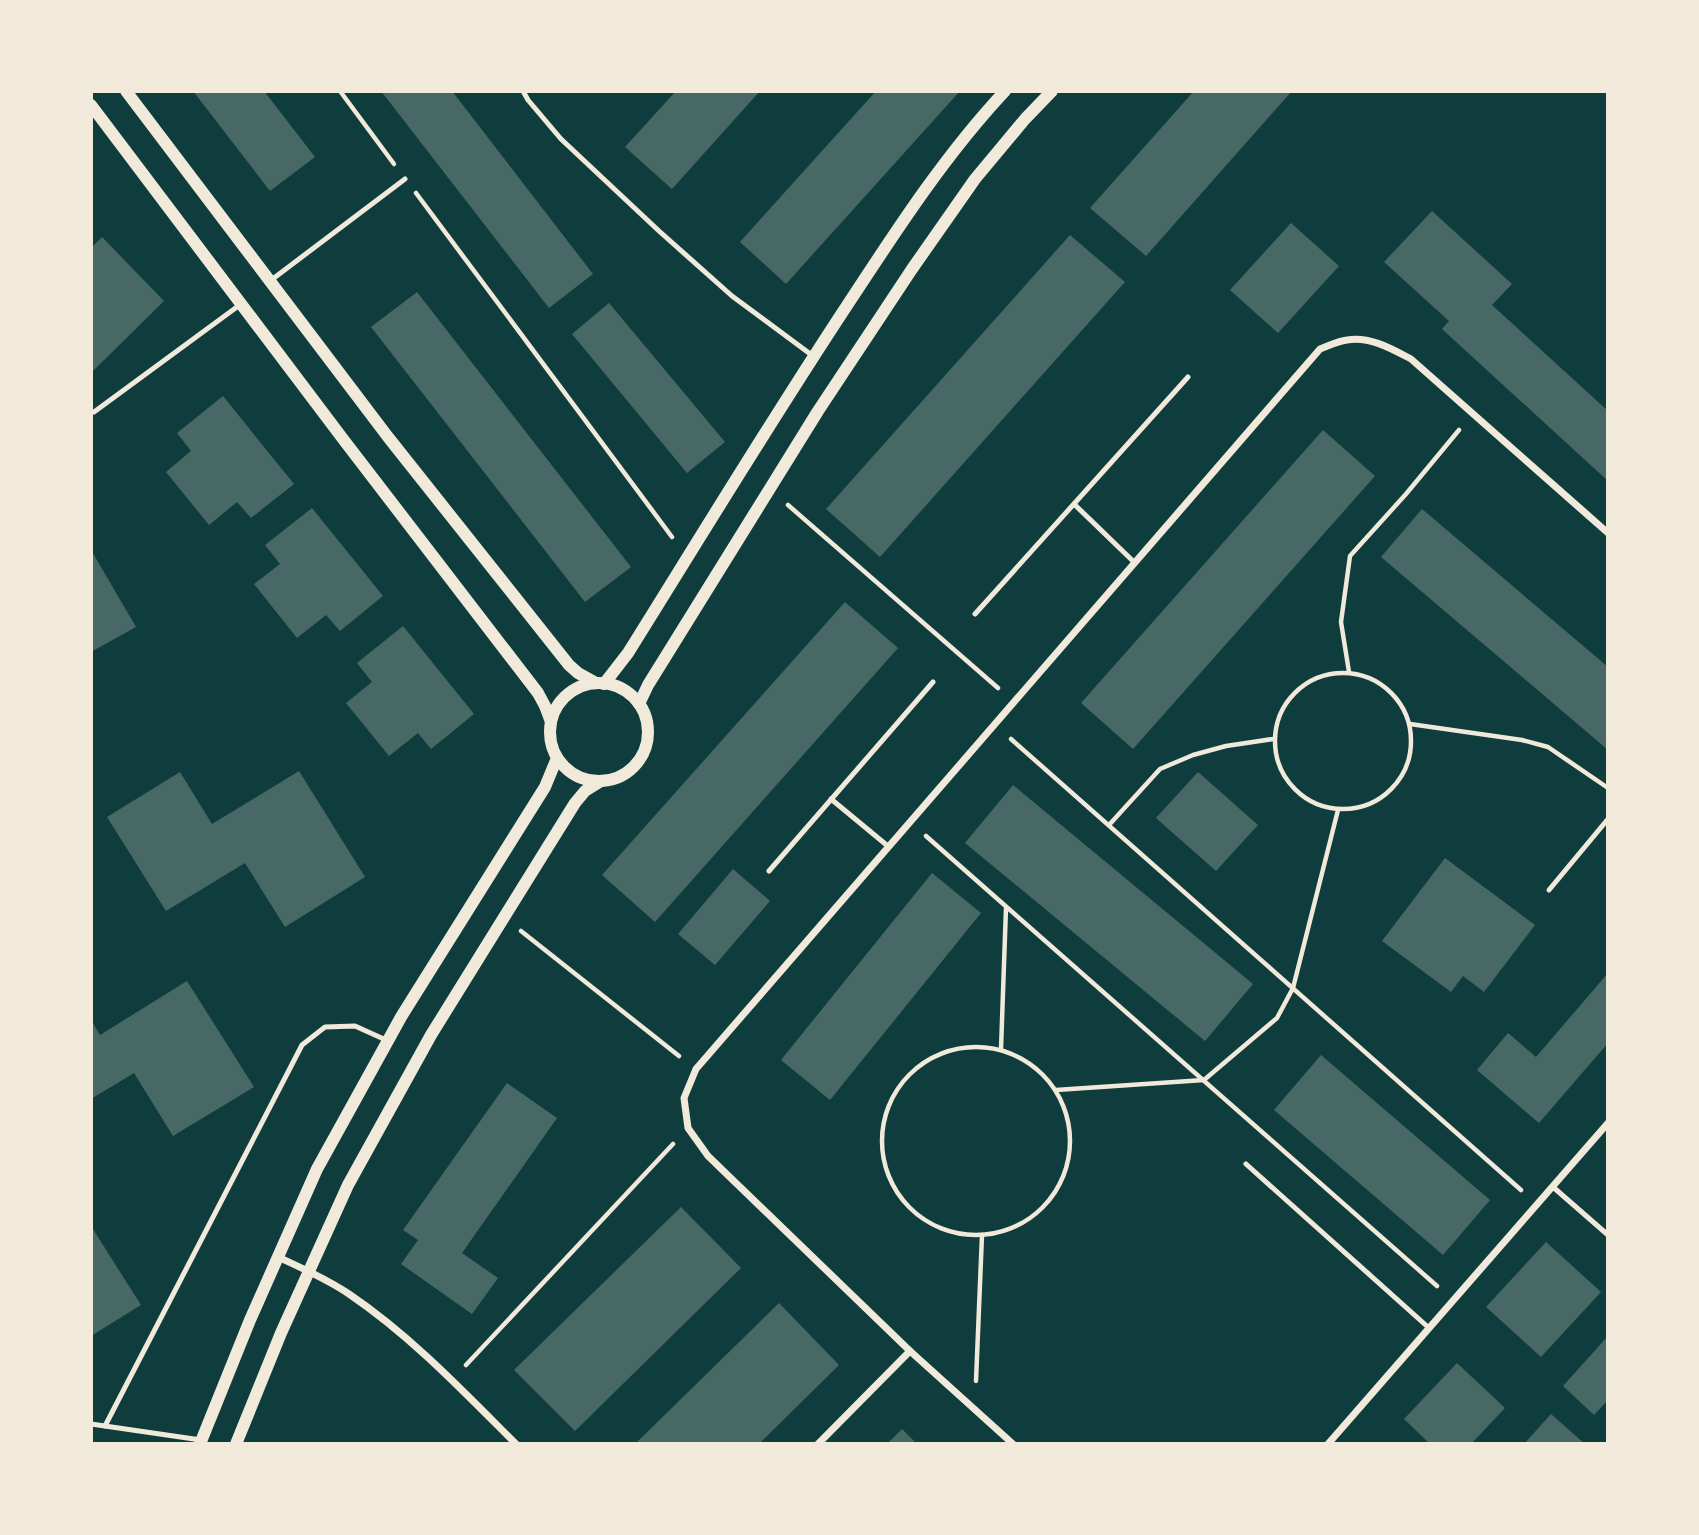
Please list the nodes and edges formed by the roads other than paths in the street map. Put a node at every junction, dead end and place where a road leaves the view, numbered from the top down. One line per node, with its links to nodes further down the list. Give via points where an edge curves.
1 (126, 91): 7 (street)
2 (523, 91): 9 (lane, via 561,139 659,231 732,296)
3 (1005, 91): 9 (street, via 948,159)
4 (1052, 91): 18 (street, via 975,179 912,269 818,411)
5 (91, 105): 8 (street)
6 (405, 179): 7 (lane)
7 (270, 281): 17 (street, via 569,665)
8 (241, 304): 11 (lane); 19 (street, via 538,693)
9 (813, 356): 17 (street, via 628,653)
10 (1188, 377): 12 (lane)
11 (94, 412)
12 (1073, 504): 14 (lane); 15 (lane)
13 (1608, 533): 14 (street, via 1411,359 1369,340 1348,339 1320,349)
14 (1135, 563): 24 (street)
15 (975, 614)
16 (933, 682): 22 (lane)
17 (600, 683): 18 (street, via 617,687); 19 (street, via 567,695)
18 (639, 704): 21 (street, via 648,732 639,760 629,771)
19 (551, 722): 20 (street)
20 (557, 758): 21 (street, via 576,775); 27 (street, via 545,787)
21 (601, 781): 33 (street, via 575,803 418,1058 348,1185)
22 (831, 799): 24 (lane); 25 (lane)
23 (1608, 819): 26 (lane)
24 (889, 847): 35 (street, via 696,1069 684,1098 688,1128 708,1156)
25 (769, 871)
26 (1549, 890)
27 (388, 1041): 32 (street, via 317,1170); 37 (lane, via 355,1026 325,1027 302,1045)
28 (1608, 1123): 30 (street)
29 (1246, 1164): 34 (lane)
30 (1553, 1187): 31 (lane); 34 (street)
31 (1608, 1235)
32 (278, 1257): 33 (street); 38 (street)
33 (308, 1272): 39 (street); 40 (street, via 348,1294 416,1346)
34 (1429, 1328): 43 (street)
35 (910, 1351): 41 (street); 42 (street)
36 (91, 1424): 37 (lane)
37 (105, 1426): 38 (lane)
38 (200, 1442)
39 (236, 1444)
40 (516, 1444)
41 (818, 1444)
42 (1013, 1444)
43 (1328, 1444)

